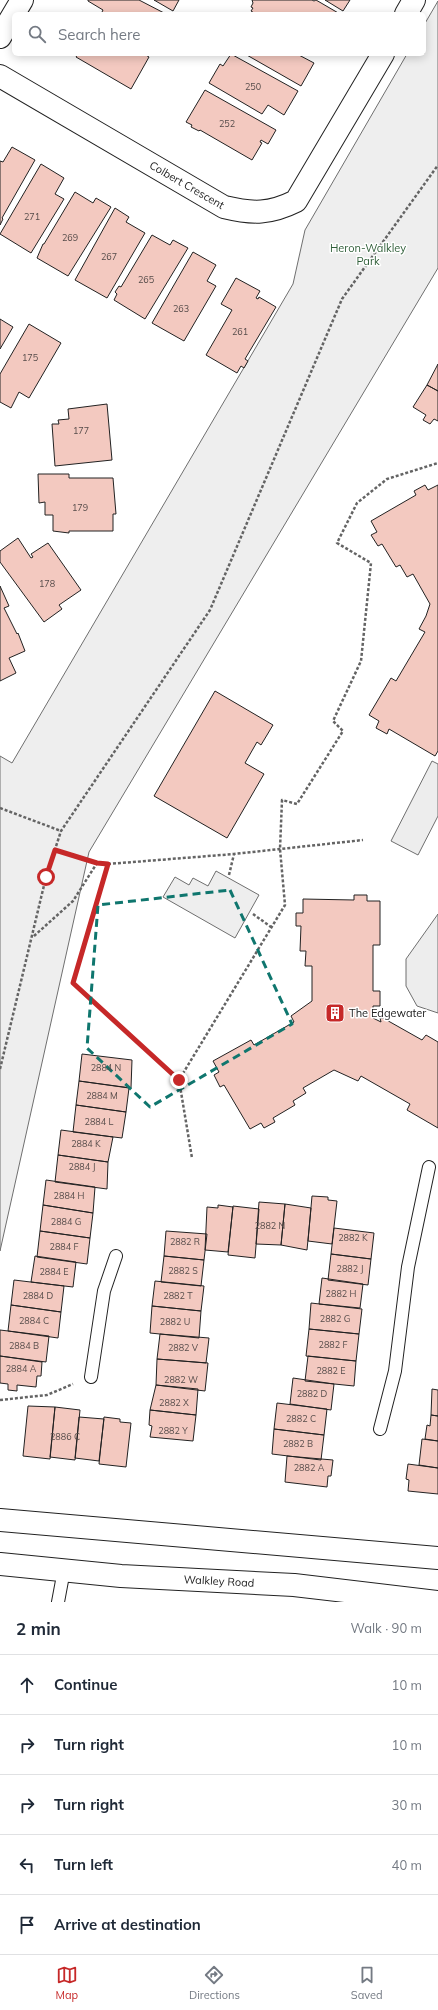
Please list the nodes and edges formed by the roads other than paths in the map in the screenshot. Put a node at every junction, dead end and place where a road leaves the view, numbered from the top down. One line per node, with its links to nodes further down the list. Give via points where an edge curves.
1 (22, 0): 3 (main road)
2 (414, 0): 4 (main road)
3 (15, 12)
4 (407, 12)
5 (12, 17): 6 (main road)
6 (0, 38)
7 (382, 56): 8 (main road, Colbert Crescent, via 296,201 278,210 247,212 224,207)
8 (0, 76)
9 (429, 1167): 12 (lane, via 408,1267 395,1371)
10 (116, 1256): 11 (lane, via 104,1291)
11 (91, 1377)
12 (380, 1429)
13 (0, 1520): 14 (main road)
14 (438, 1558)
15 (0, 1564): 16 (main road, Walkley Road)
16 (64, 1570): 17 (lane); 18 (main road, Walkley Road, via 121,1576 294,1585)
17 (58, 1602)
18 (438, 1602)

